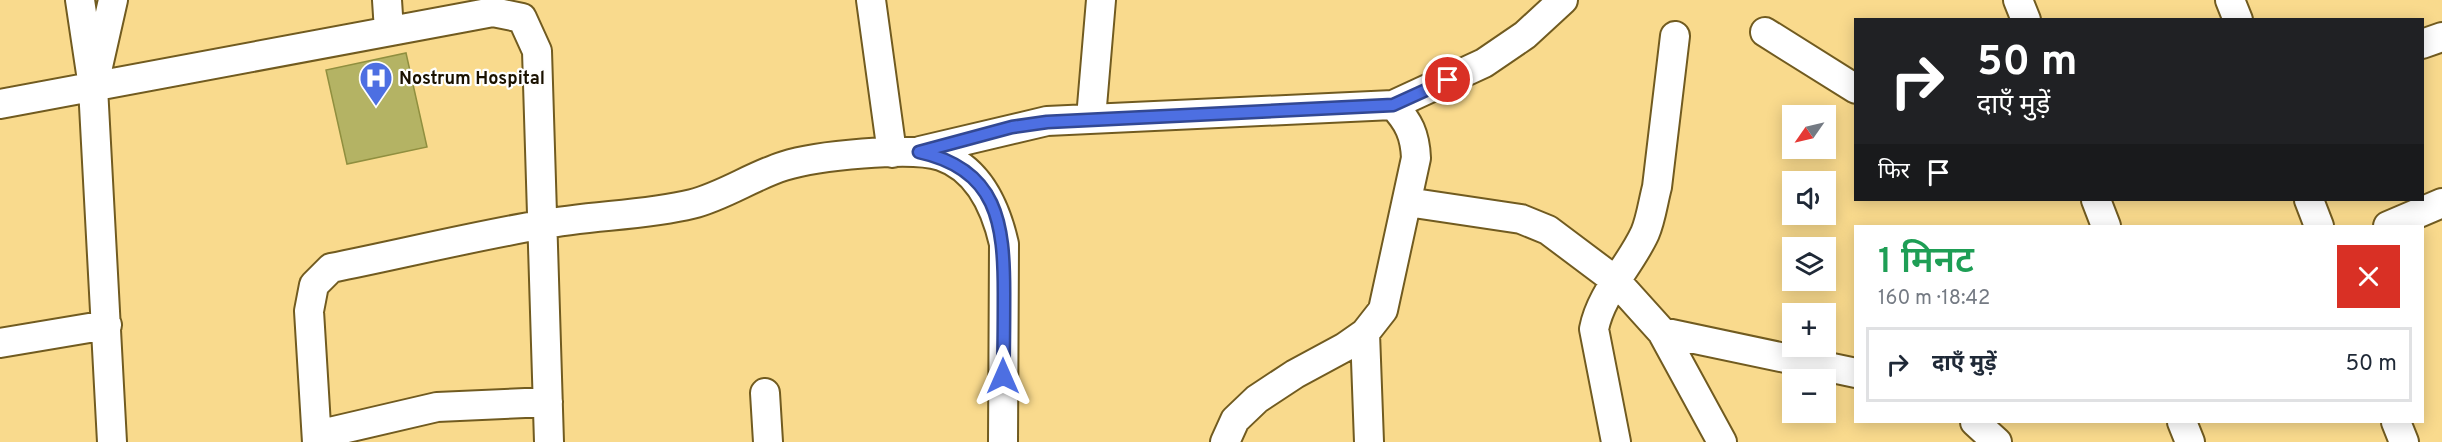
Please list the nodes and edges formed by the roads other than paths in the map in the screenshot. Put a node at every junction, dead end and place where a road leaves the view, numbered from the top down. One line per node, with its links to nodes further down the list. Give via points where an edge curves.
1 (80, 0): 16 (street)
2 (113, 0): 16 (street)
3 (387, 0): 11 (street)
4 (871, 0): 21 (street)
5 (1101, 0): 20 (street)
6 (1563, 0): 19 (street, via 1525,35 1484,63)
7 (2018, 0): 9 (street)
8 (2230, 0): 10 (street)
9 (2025, 18)
10 (2237, 18)
11 (389, 31): 16 (street); 26 (street, via 493,12 522,18 537,51)
12 (1765, 32): 17 (street)
13 (1675, 36): 30 (street, via 1657,187 1645,232)
14 (2442, 37): 15 (street)
15 (2424, 43)
16 (93, 87): 18 (street); 31 (street)
17 (1854, 88)
18 (0, 104)
19 (1393, 105): 20 (street); 24 (street, via 1406,118 1415,136 1416,158)
20 (1091, 118): 21 (street, via 1012,127)
21 (905, 152): 26 (street, via 809,159 774,169 692,204); 45 (street, via 942,157 968,172 997,215 1004,244)
22 (2096, 201): 27 (street)
23 (2309, 201): 28 (street)
24 (1407, 202): 30 (street, via 1521,219 1548,230); 33 (street, via 1383,310)
25 (2442, 203): 29 (street)
26 (541, 224): 37 (street); 41 (street, via 331,268 314,285 309,311)
27 (2106, 225)
28 (2319, 225)
29 (2390, 225)
30 (1617, 281): 32 (street); 48 (street, via 1597,311 1594,329)
31 (106, 325): 34 (street); 42 (street)
32 (1662, 332): 35 (street); 49 (street)
33 (1365, 333): 46 (street, via 1257,399 1235,420); 47 (street)
34 (0, 343)
35 (1854, 373)
36 (765, 393): 44 (street)
37 (548, 402): 41 (street, via 437,407); 43 (street)
38 (1976, 423): 50 (street)
39 (2182, 423): 51 (street)
40 (2396, 423): 52 (street)
41 (317, 439)
42 (112, 442)
43 (549, 442)
44 (768, 442)
45 (1003, 442)
46 (1225, 442)
47 (1369, 442)
48 (1616, 442)
49 (1722, 442)
50 (1997, 442)
51 (2190, 442)
52 (2404, 442)

